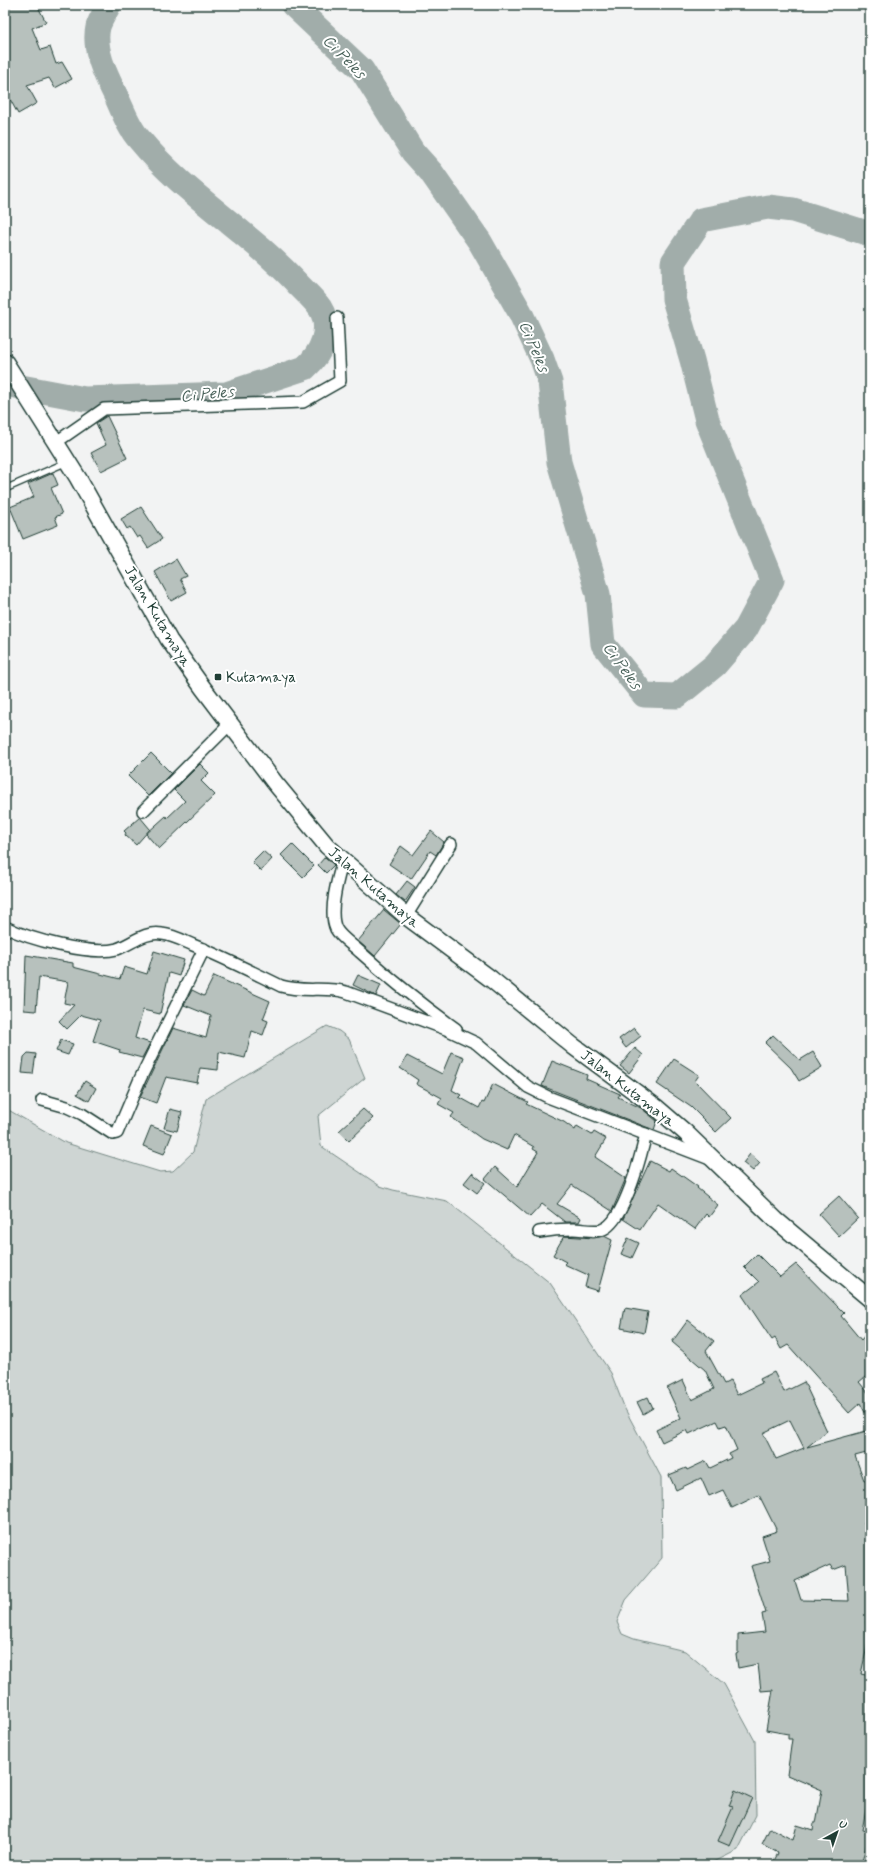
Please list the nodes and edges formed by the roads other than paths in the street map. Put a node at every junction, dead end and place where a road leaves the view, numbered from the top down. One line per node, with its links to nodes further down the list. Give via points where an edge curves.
1 (337, 318): 3 (street, via 340,381 303,402 104,409)
2 (5, 362): 3 (main road, Jalan Kutamaya)
3 (55, 443): 4 (main road, Jalan Kutamaya)
4 (67, 462): 5 (lane); 6 (main road, Jalan Kutamaya, via 169,640)
5 (5, 489)
6 (230, 724): 7 (street); 9 (main road, Jalan Kutamaya, via 328,846)
7 (143, 811)
8 (451, 844): 10 (street)
9 (343, 860): 10 (main road, Jalan Kutamaya); 13 (street, via 334,904 336,928 377,968)
10 (406, 916): 16 (main road, Jalan Kutamaya, via 657,1108)
11 (5, 927): 12 (street, via 27,937 88,950 116,949 150,934 162,934)
12 (204, 949): 13 (street, via 281,986 346,992); 14 (street, via 140,1078 118,1133 110,1133 67,1107)
13 (476, 1043): 15 (street, via 528,1087)
14 (42, 1100)
15 (646, 1134): 16 (street); 17 (street, via 634,1180 622,1207 608,1226 600,1230 557,1229)
16 (716, 1161): 18 (main road, Jalan Kutamaya, via 776,1220)
17 (539, 1232)
18 (870, 1299)

